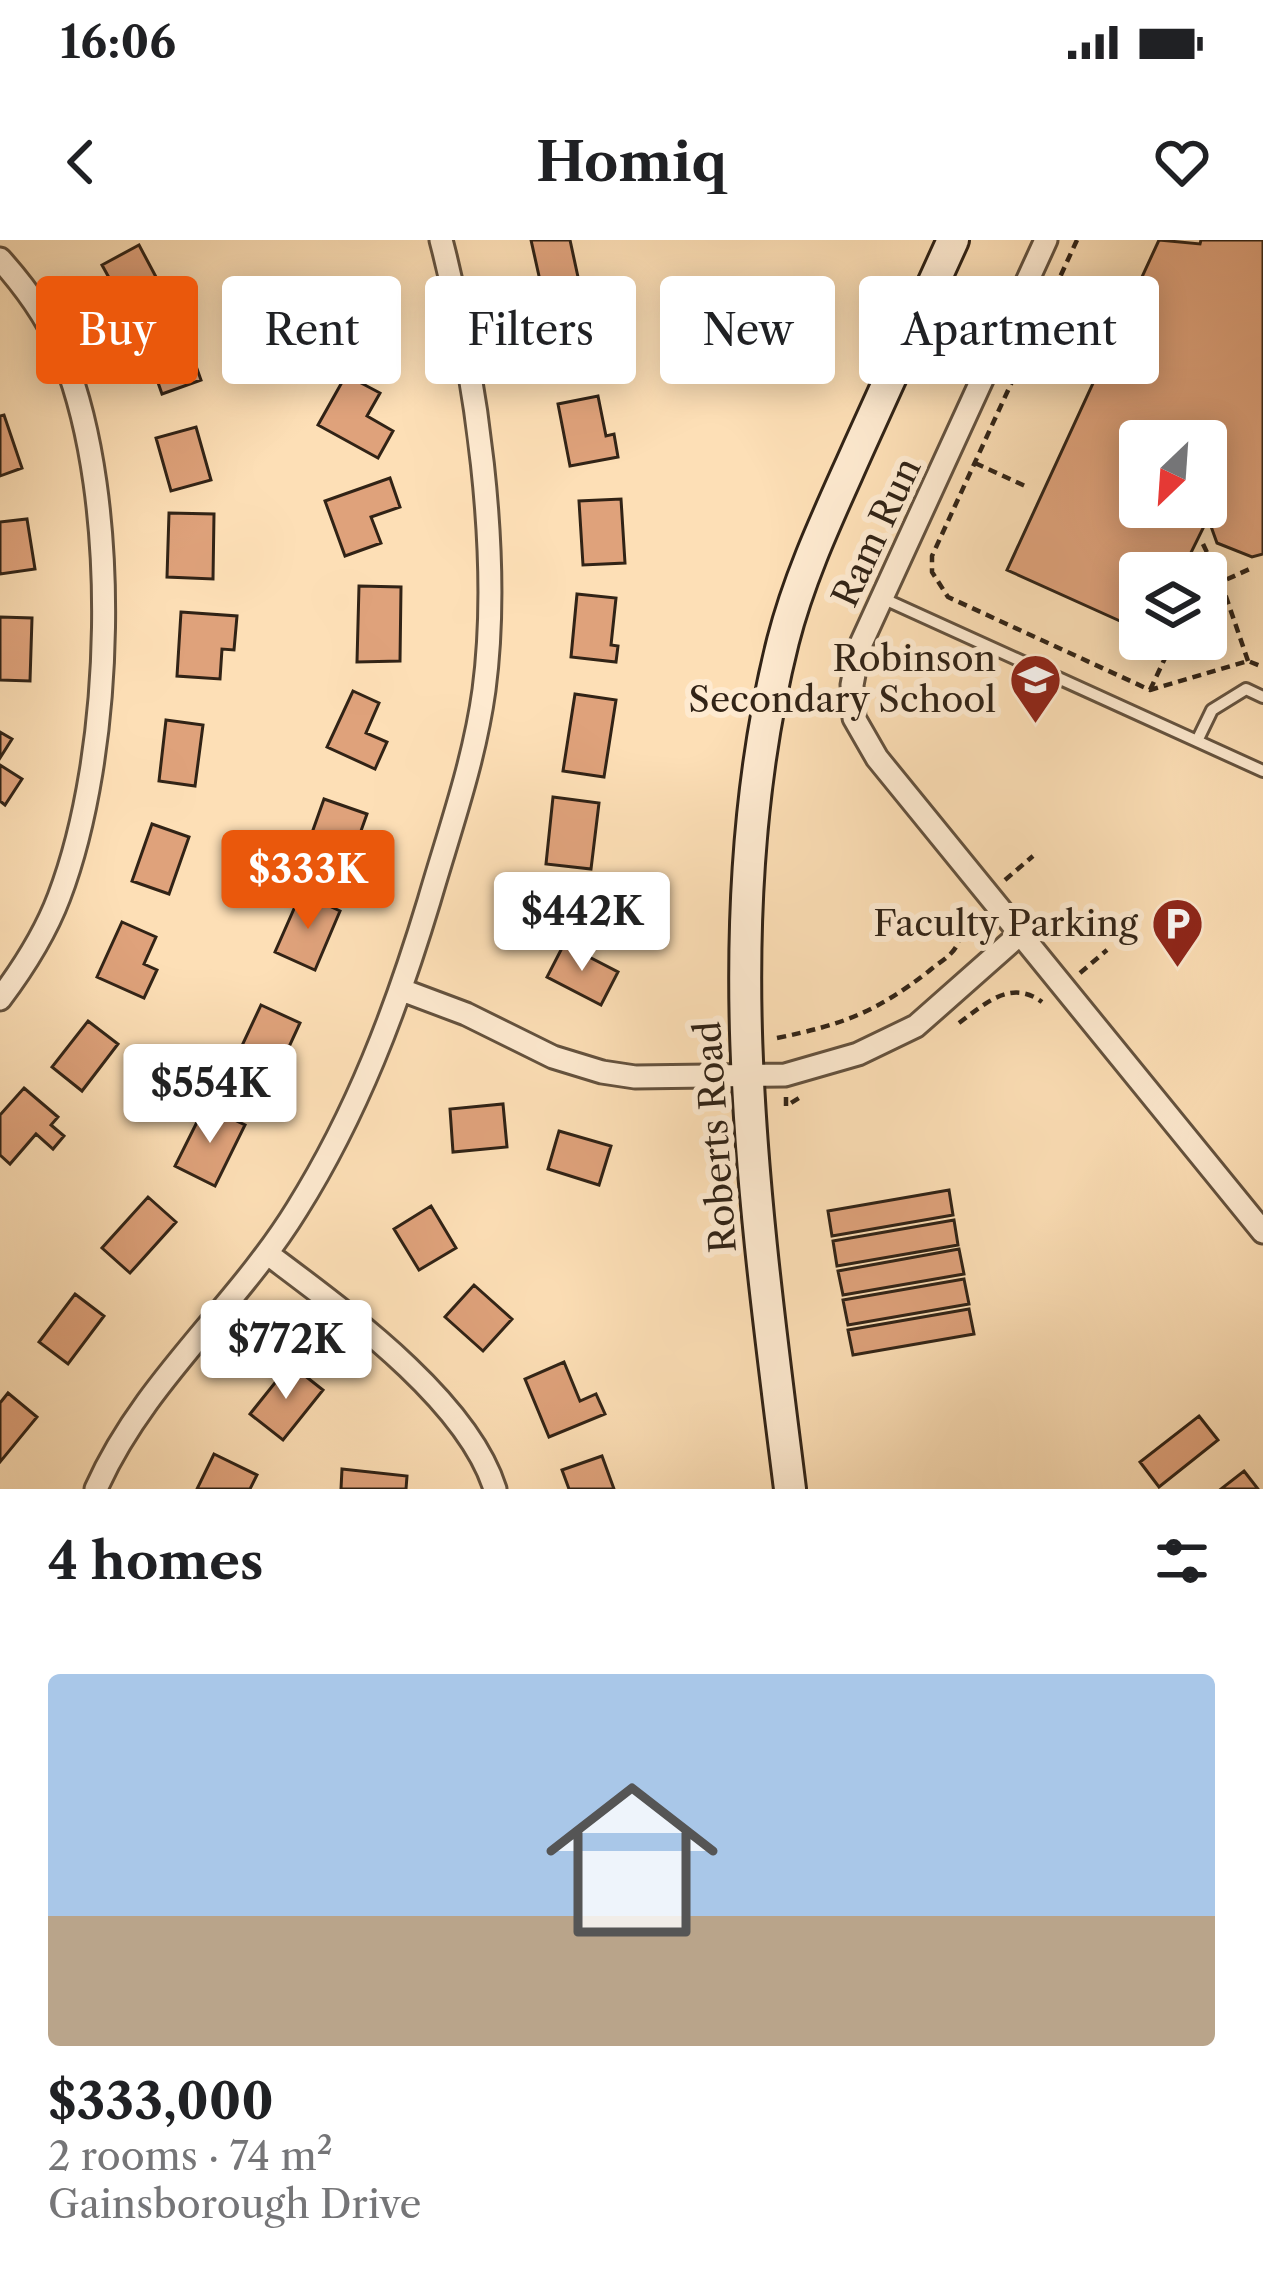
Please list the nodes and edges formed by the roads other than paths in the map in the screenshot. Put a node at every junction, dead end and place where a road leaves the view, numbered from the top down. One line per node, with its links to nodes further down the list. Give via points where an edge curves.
1 (441, 240): 10 (street, via 471,389 489,617 472,757)
2 (953, 240): 12 (main road, Roberts Road, via 823,528 784,638 750,847)
3 (1046, 240): 5 (street, Ram Run)
4 (0, 259): 11 (street, via 64,357 91,467 104,579 100,688 78,835 49,920)
5 (881, 598): 7 (lane); 9 (street, Ram Run, via 855,660 854,718 898,787)
6 (1263, 697): 7 (lane, via 1246,689 1212,710)
7 (1197, 741): 8 (lane)
8 (1263, 772)
9 (1020, 934): 12 (street, via 916,1026 858,1054); 13 (street, Ram Run)
10 (402, 990): 12 (street, via 602,1072); 14 (street, via 345,1126)
11 (0, 999)
12 (750, 1078): 17 (main road, Roberts Road, via 758,1229)
13 (1263, 1232)
14 (268, 1254): 15 (street, via 145,1402); 16 (street, via 452,1412)
15 (96, 1489)
16 (495, 1489)
17 (790, 1489)

